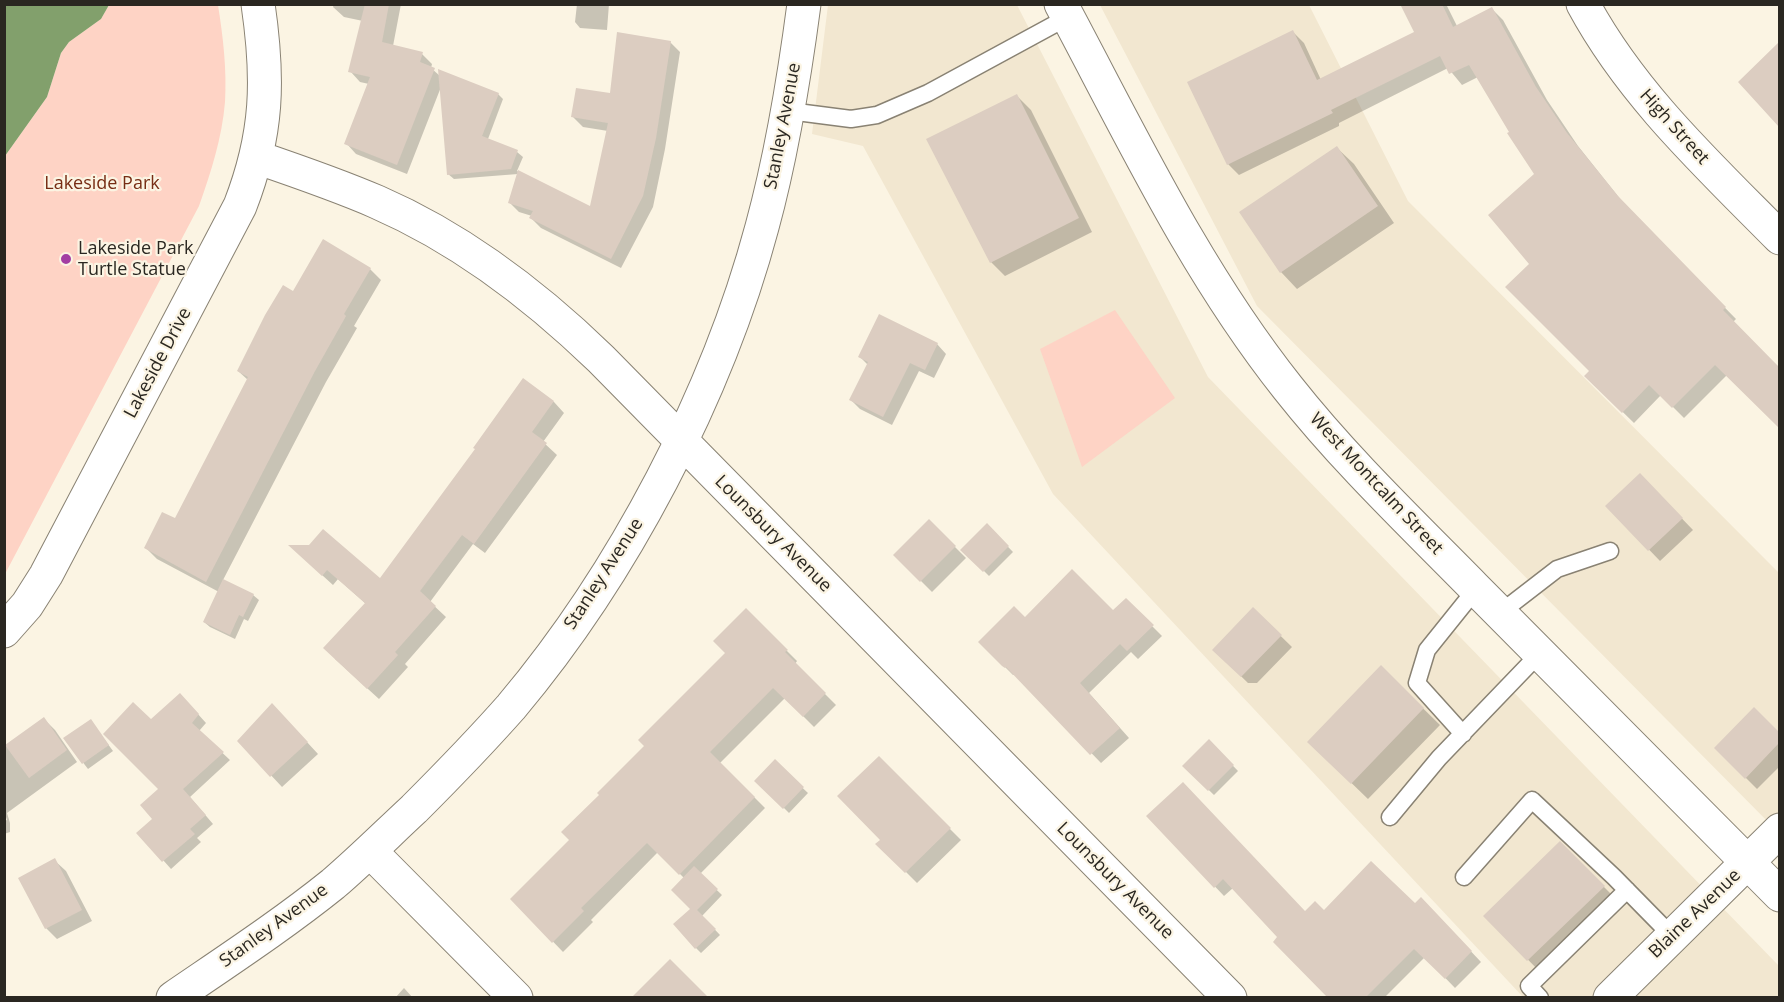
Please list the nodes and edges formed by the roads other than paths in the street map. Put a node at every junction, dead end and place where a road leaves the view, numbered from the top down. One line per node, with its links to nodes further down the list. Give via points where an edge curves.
1 (258, 4): 6 (street, Lakeside Drive, via 265,83)
2 (804, 4): 5 (street, Stanley Avenue)
3 (1587, 5): 7 (street, High Street, via 1608,45 1659,113)
4 (1064, 11): 5 (lane, via 928,93 877,115 851,119); 10 (street, West Montcalm Street, via 1175,217 1262,353 1314,420)
5 (789, 111): 8 (street, Stanley Avenue, via 747,279 707,387)
6 (256, 157): 8 (street, Lounsbury Avenue, via 379,203 475,255 553,313); 12 (street, Lakeside Drive, via 228,231 46,575)
7 (1779, 238)
8 (681, 440): 17 (street, Stanley Avenue, via 629,538 547,661 475,747); 26 (street, Lounsbury Avenue)
9 (1610, 551): 11 (lane, via 1557,569)
10 (1476, 589): 11 (street, West Montcalm Street); 14 (lane, via 1427,650 1416,683)
11 (1500, 613): 13 (street, West Montcalm Street)
12 (4, 632)
13 (1540, 653): 14 (lane); 18 (street, West Montcalm Street)
14 (1462, 734): 15 (lane)
15 (1390, 817)
16 (1779, 831): 18 (street, Blaine Avenue)
17 (370, 851): 24 (street, Stanley Avenue, via 302,909); 25 (street)
18 (1747, 863): 21 (street, West Montcalm Street); 22 (street, Blaine Avenue)
19 (1464, 877): 20 (lane, via 1532,800)
20 (1627, 890): 22 (lane); 27 (lane, via 1529,986)
21 (1779, 895)
22 (1672, 936): 23 (street, Blaine Avenue)
23 (1616, 996)
24 (173, 998)
25 (516, 998)
26 (1230, 998)
27 (1540, 998)

